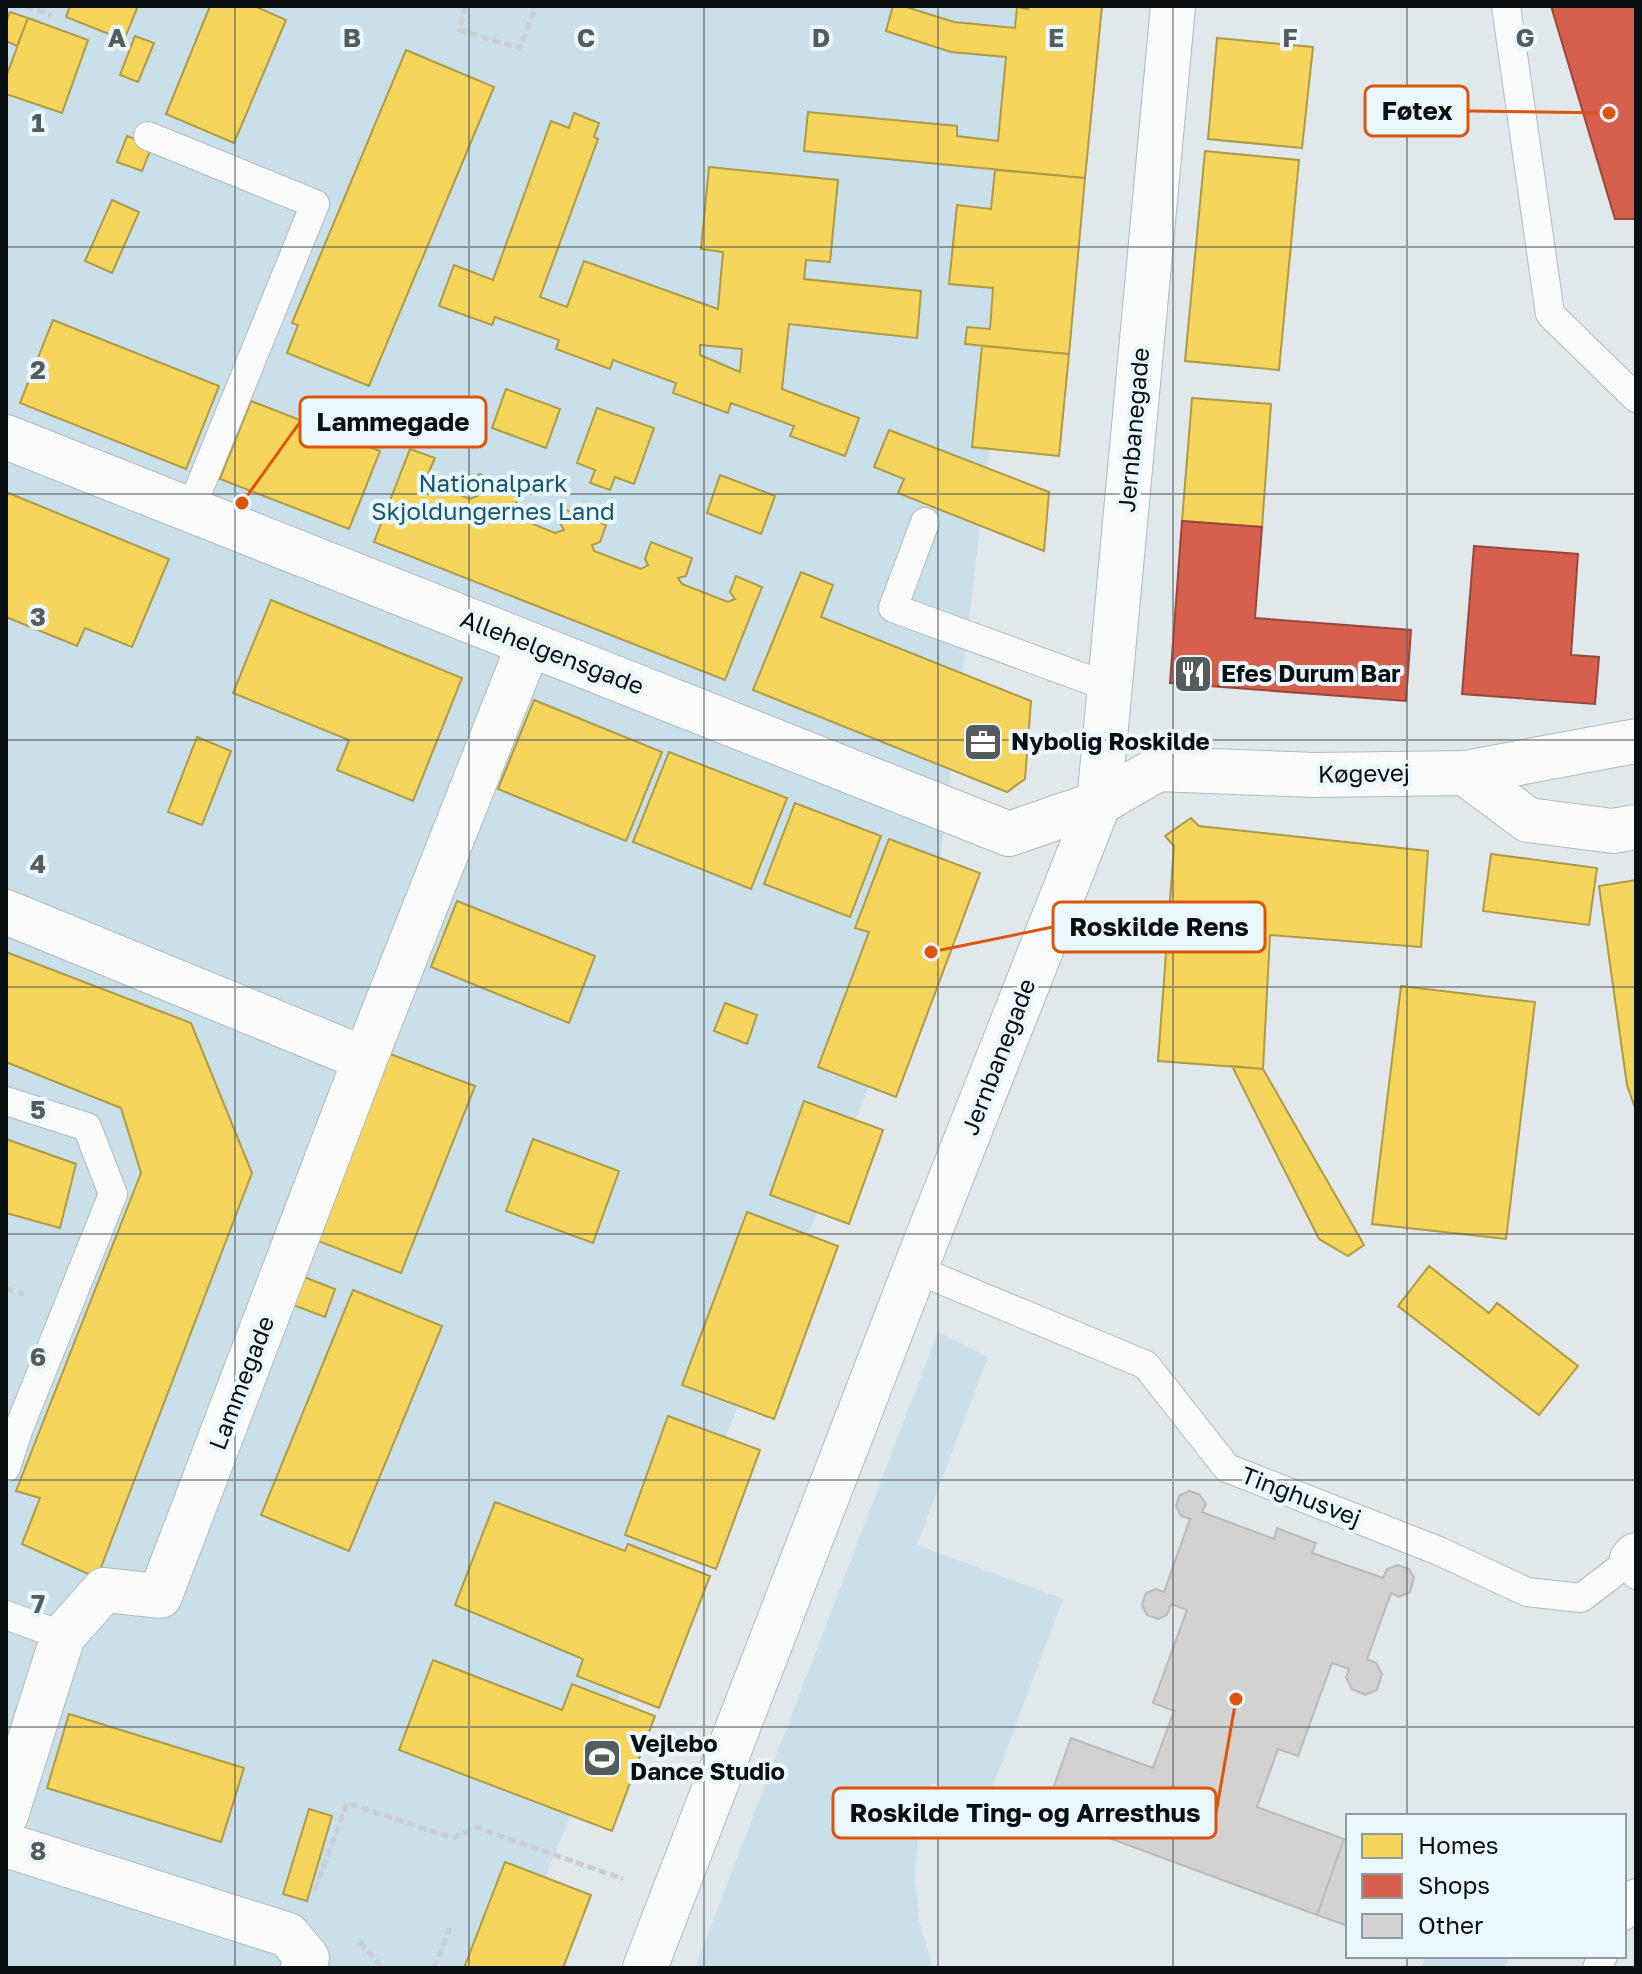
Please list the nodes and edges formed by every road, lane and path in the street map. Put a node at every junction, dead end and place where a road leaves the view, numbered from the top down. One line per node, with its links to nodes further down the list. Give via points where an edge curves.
1 (26, 6): 6 (path)
2 (466, 6): 3 (path, via 459,30 520,48)
3 (536, 6)
4 (1173, 6): 13 (street, Jernbanegade)
5 (1506, 6): 8 (lane, via 1550,314)
6 (51, 15)
7 (148, 136): 10 (lane, via 315,204)
8 (1636, 398)
9 (6, 437): 10 (street, Allehelgensgade)
10 (190, 511): 12 (street, Allehelgensgade)
11 (925, 522): 13 (lane, via 893,608)
12 (529, 644): 16 (street, Allehelgensgade, via 1009,834); 19 (street, Lammegade)
13 (1109, 687): 16 (street, Jernbanegade)
14 (1636, 741): 15 (street, Køgevej)
15 (1465, 773): 16 (street, Køgevej, via 1158,769); 17 (street, via 1528,820 1613,831)
16 (1099, 803): 21 (street, Jernbanegade)
17 (1636, 827)
18 (6, 912): 19 (street)
19 (365, 1059): 25 (street, Lammegade, via 160,1596 104,1590)
20 (6, 1101): 22 (lane, via 87,1127 113,1194)
21 (915, 1269): 23 (lane, Tinghusvej, via 1146,1365 1227,1468 1439,1551 1527,1592 1581,1598); 29 (street, Jernbanegade)
22 (6, 1468)
23 (1635, 1563)
24 (6, 1615): 25 (lane)
25 (63, 1636): 26 (street, Lammegade)
26 (6, 1815)
27 (6, 1845): 32 (street, via 288,1935)
28 (1636, 1893): 30 (lane)
29 (672, 1897): 32 (path, via 476,1827 453,1838 347,1803); 34 (street, Jernbanegade)
30 (1626, 1912)
31 (450, 1928): 33 (path)
32 (299, 1956)
33 (434, 1968)
34 (645, 1968)

